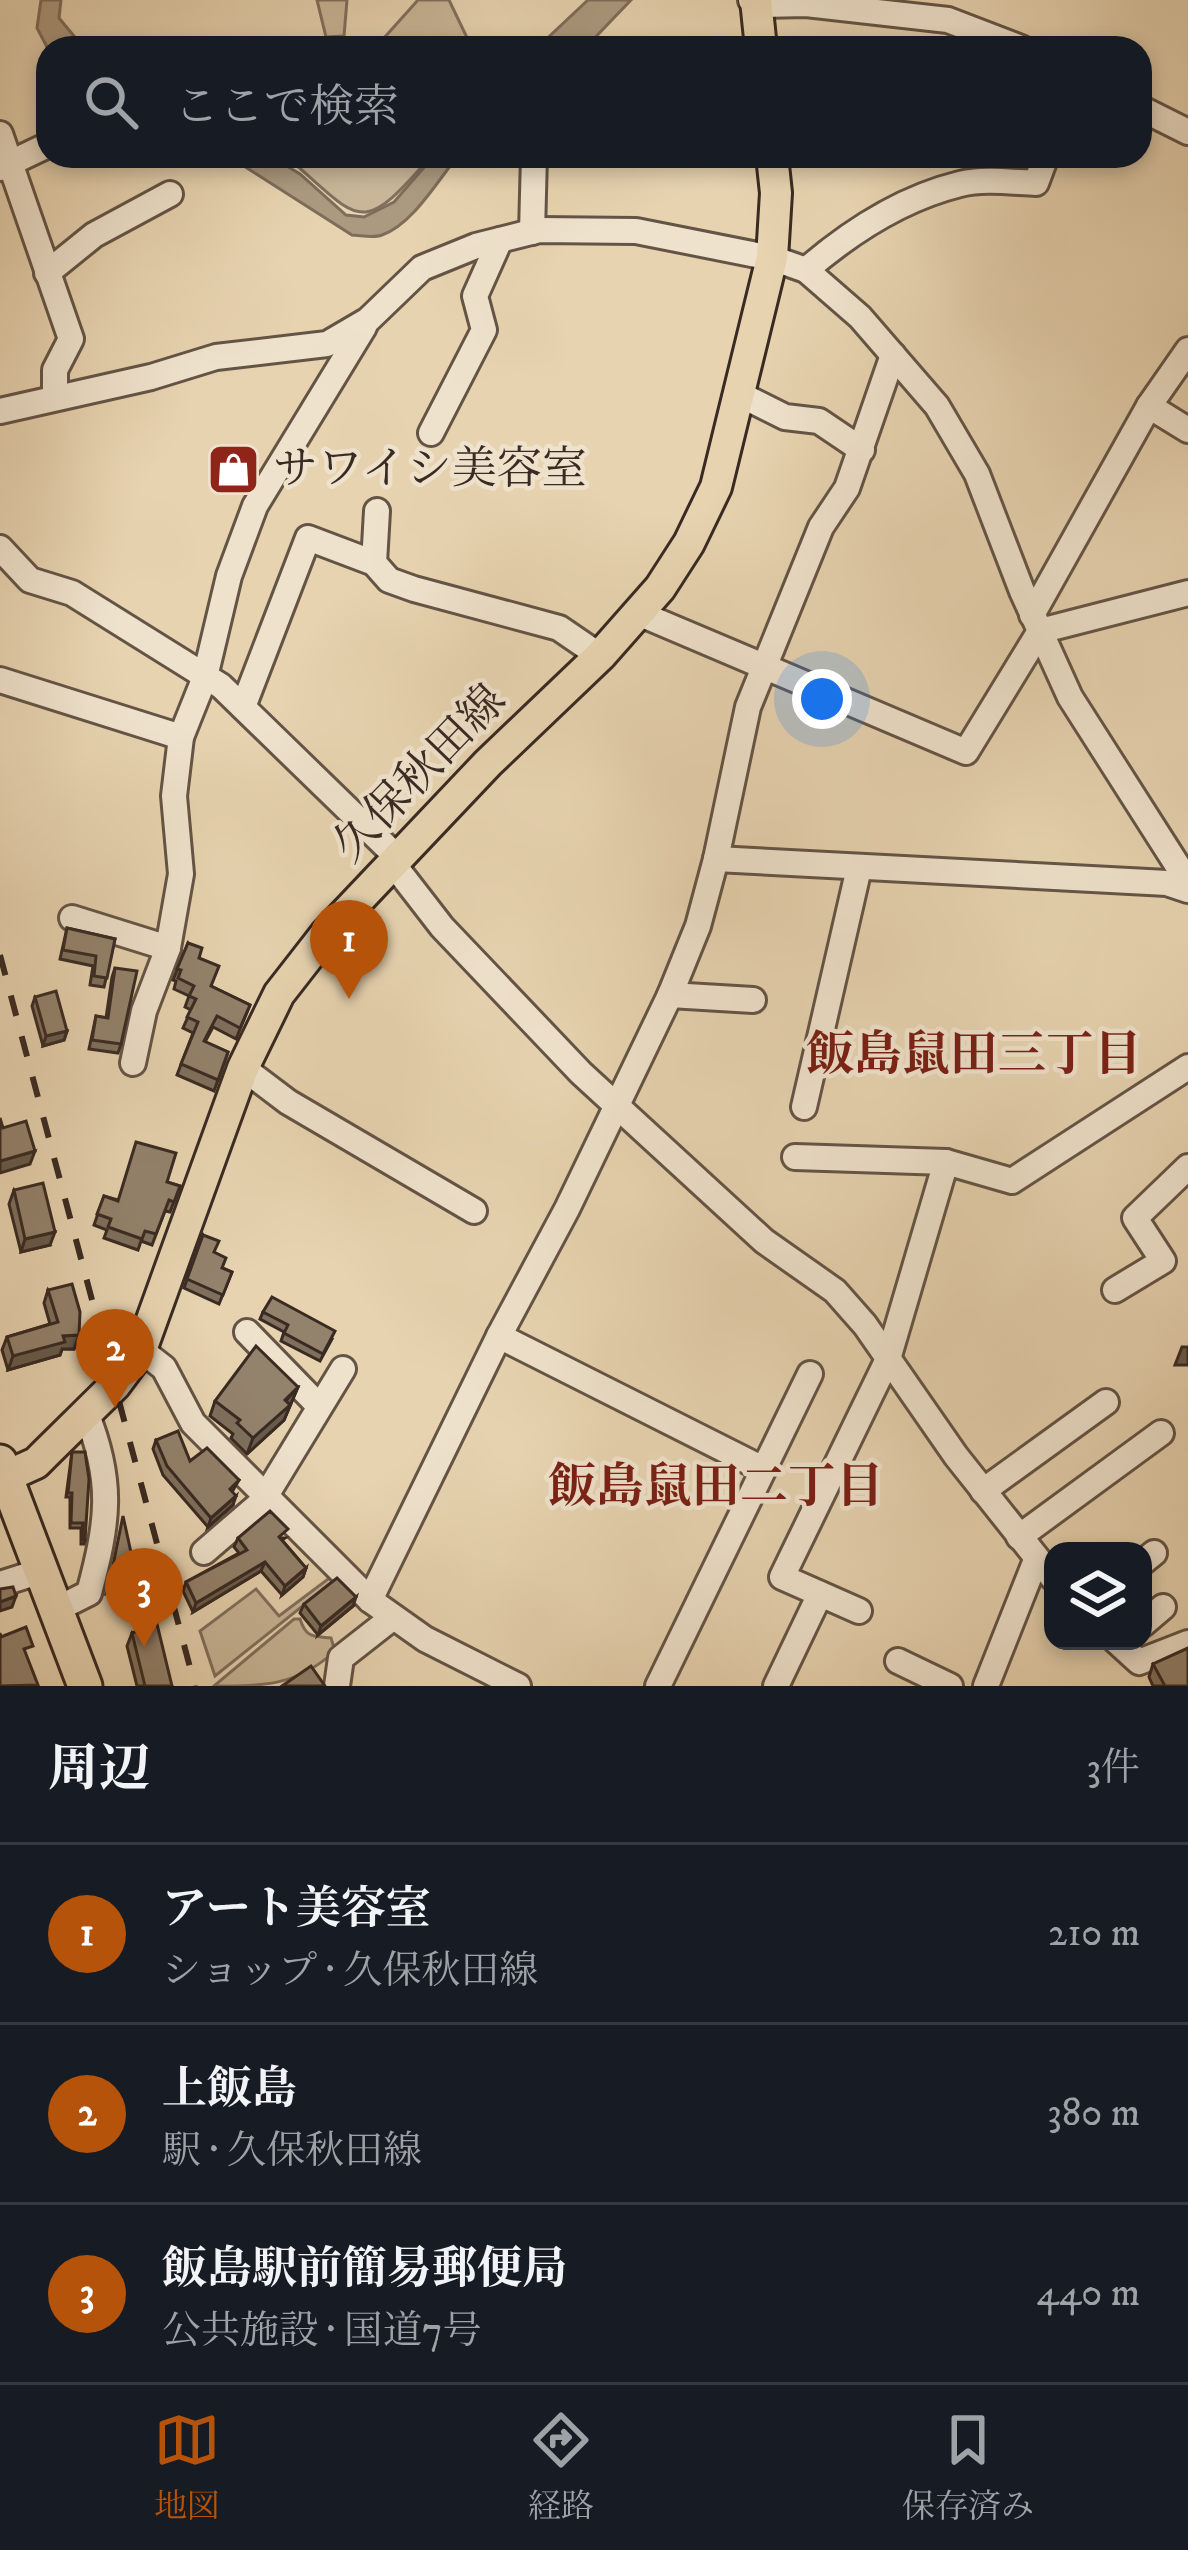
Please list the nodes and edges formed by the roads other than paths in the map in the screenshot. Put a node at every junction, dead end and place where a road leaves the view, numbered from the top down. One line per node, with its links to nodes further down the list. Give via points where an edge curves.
1 (754, 2): 2 (main road); 3 (street, via 948,20)
2 (758, 36)
3 (990, 36)
4 (0, 134): 6 (street)
5 (36, 151): 6 (street)
6 (4, 167): 15 (street)
7 (534, 168): 11 (street)
8 (773, 168): 13 (main road, 久保秋田線)
9 (1041, 168): 14 (street, via 1036,182 964,182 914,200 840,240)
10 (170, 194): 15 (street)
11 (532, 232): 12 (street); 13 (street, via 636,231)
12 (500, 240): 16 (street, via 422,268); 24 (street, via 475,296 484,331)
13 (772, 258): 14 (street); 19 (main road, 久保秋田線)
14 (806, 270): 18 (street)
15 (47, 273): 20 (street, via 71,339 56,370)
16 (368, 320): 20 (street, via 327,344 216,357); 34 (street, via 255,506)
17 (1188, 350): 21 (street)
18 (893, 355): 25 (street); 31 (street, via 938,406 977,474)
19 (741, 395): 25 (street, via 785,417 819,421); 30 (main road, 久保秋田線, via 716,487)
20 (56, 398): 22 (street)
21 (1149, 406): 23 (street); 31 (street)
22 (0, 411)
23 (1188, 430)
24 (431, 433)
25 (862, 450): 33 (street)
26 (377, 511): 28 (street)
27 (0, 548): 34 (street, via 30,580 72,593)
28 (374, 563): 32 (street, via 414,590 559,628); 36 (street, via 308,538)
29 (1188, 593): 31 (street)
30 (638, 613): 32 (main road, 久保秋田線); 33 (street)
31 (1036, 623): 33 (street, via 966,752); 41 (street, via 1070,697)
32 (600, 656): 39 (main road, 久保秋田線)
33 (764, 668): 38 (street, via 748,707)
34 (205, 676): 36 (street); 37 (street)
35 (0, 680): 37 (street)
36 (244, 706): 39 (street)
37 (181, 737): 43 (street, via 174,796 181,874)
38 (716, 859): 40 (street); 44 (street)
39 (397, 862): 48 (main road, 久保秋田線, via 279,994); 49 (street, via 442,927)
40 (859, 868): 41 (street); 50 (street)
41 (1188, 886)
42 (73, 919): 43 (street)
43 (168, 948): 46 (street)
44 (670, 995): 45 (street); 49 (street)
45 (753, 1000)
46 (133, 1064)
47 (1188, 1067): 52 (street, via 1012,1181)
48 (243, 1069): 54 (street); 58 (main road, 久保秋田線)
49 (617, 1107): 57 (street); 59 (street, via 764,1241 835,1291)
50 (804, 1107)
51 (795, 1157): 52 (street)
52 (946, 1162): 59 (street)
53 (1188, 1167): 55 (street, via 1135,1218 1162,1261)
54 (474, 1211)
55 (1115, 1290)
56 (247, 1332): 63 (street)
57 (500, 1336): 66 (street); 76 (street)
58 (141, 1350): 64 (main road, 久保秋田線); 69 (street, via 164,1368 194,1423)
59 (888, 1359): 68 (street); 75 (street, via 782,1577)
60 (344, 1369): 63 (street)
61 (810, 1374): 66 (street)
62 (1106, 1402): 68 (street)
63 (319, 1406): 69 (street)
64 (86, 1413): 67 (main road, 久保秋田線, via 36,1463); 78 (street, via 106,1470 105,1517 89,1593)
65 (1161, 1433): 70 (street)
66 (764, 1469): 88 (street)
67 (3, 1470): 73 (highway)
68 (983, 1492): 70 (street)
69 (267, 1493): 71 (street); 76 (street)
70 (1019, 1537): 72 (street)
71 (204, 1552)
72 (1044, 1569): 91 (street)
73 (40, 1571): 74 (street); 78 (highway)
74 (0, 1584)
75 (820, 1594): 79 (street); 89 (street)
76 (370, 1600): 81 (street)
77 (1163, 1607): 80 (street)
78 (56, 1610): 85 (highway)
79 (859, 1611)
80 (1152, 1616)
81 (392, 1618): 86 (street, via 341,1658); 87 (street)
82 (1188, 1643): 83 (street, via 1139,1662)
83 (1128, 1650)
84 (898, 1660): 90 (street)
85 (85, 1686)
86 (337, 1686)
87 (518, 1686)
88 (658, 1686)
89 (776, 1686)
90 (950, 1686)
91 (986, 1686)

